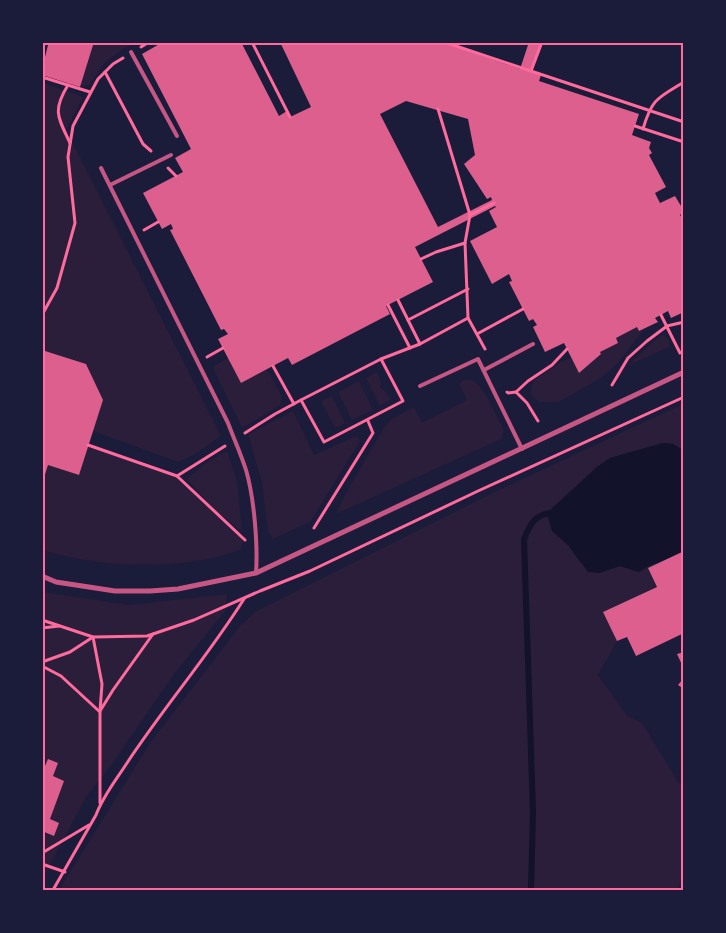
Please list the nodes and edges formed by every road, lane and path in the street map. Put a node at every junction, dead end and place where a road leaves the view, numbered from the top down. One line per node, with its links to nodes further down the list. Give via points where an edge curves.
1 (149, 42): 5 (path)
2 (252, 42): 14 (path)
3 (541, 42): 7 (path)
4 (444, 43): 7 (path)
5 (131, 52): 6 (path); 18 (lane)
6 (105, 72): 11 (path); 21 (path)
7 (531, 72): 13 (path)
8 (42, 77): 10 (path)
9 (684, 82): 13 (path, via 658,98)
10 (68, 85): 11 (path); 20 (path, via 60,99 57,116)
11 (90, 92): 20 (path, via 73,126)
12 (438, 109): 26 (path)
13 (649, 110): 15 (path); 17 (path)
14 (290, 117)
15 (684, 122)
16 (635, 126): 17 (path)
17 (644, 129): 19 (path)
18 (177, 136)
19 (684, 142)
20 (70, 144): 33 (path, via 68,157 74,223 57,288)
21 (143, 144)
22 (171, 155): 24 (lane)
23 (101, 168): 24 (lane)
24 (110, 185): 46 (lane)
25 (494, 203): 26 (path)
26 (470, 215): 27 (path)
27 (465, 243): 28 (path); 29 (path)
28 (421, 259)
29 (468, 290): 35 (path); 39 (path, via 468,318)
30 (398, 300): 35 (path)
31 (388, 305): 42 (path)
32 (523, 309): 38 (path)
33 (42, 315)
34 (660, 316): 37 (path)
35 (408, 320): 39 (path)
36 (684, 322): 37 (path)
37 (667, 326): 44 (path); 50 (path, via 628,358)
38 (477, 334)
39 (420, 344): 42 (path)
40 (533, 344): 48 (lane)
41 (223, 348): 46 (path)
42 (410, 348): 45 (path)
43 (567, 349): 52 (path, via 552,365)
44 (680, 352)
45 (381, 359): 54 (path); 56 (path, via 403,401)
46 (198, 362): 57 (lane)
47 (272, 366): 55 (path)
48 (484, 370): 51 (lane, via 478,358); 59 (lane)
49 (684, 372): 59 (street)
50 (612, 385)
51 (420, 386)
52 (516, 392)
53 (684, 397): 65 (path, via 310,572)
54 (301, 400): 55 (path); 56 (path, via 324,442)
55 (294, 404): 57 (path)
56 (368, 421): 61 (path, via 373,433)
57 (235, 440): 60 (path); 62 (lane, via 251,493)
58 (88, 445): 60 (path)
59 (522, 449): 63 (street)
60 (177, 476): 62 (path)
61 (314, 528)
62 (257, 554): 63 (lane)
63 (256, 573): 64 (street, via 178,589 114,592 56,582)
64 (42, 576)
65 (245, 597): 69 (path, via 194,620); 74 (path)
66 (42, 620): 67 (path)
67 (61, 626): 68 (path); 70 (path)
68 (42, 628)
69 (152, 634): 70 (path); 73 (path)
70 (93, 637): 71 (path, via 70,652); 73 (path, via 102,684)
71 (42, 662)
72 (42, 666): 73 (path, via 62,676)
73 (100, 712): 74 (path)
74 (100, 803): 75 (path)
75 (90, 824): 76 (path); 78 (path)
76 (42, 853)
77 (42, 864): 78 (path)
78 (65, 872): 79 (path)
79 (53, 890)

